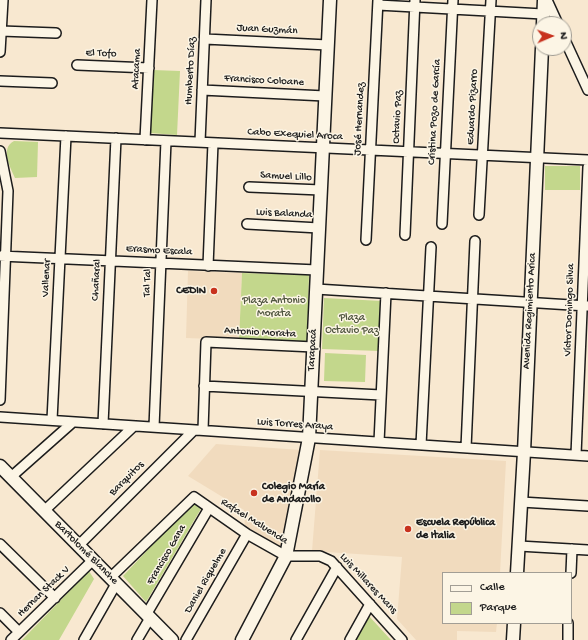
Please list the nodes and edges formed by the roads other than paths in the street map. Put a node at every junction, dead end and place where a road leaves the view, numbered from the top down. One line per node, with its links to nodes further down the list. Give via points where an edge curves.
1 (3, 0): 14 (street)
2 (152, 0): 22 (street, Atacama)
3 (206, 0): 16 (street, Humberto Díaz)
4 (330, 0): 17 (street, Tarapacá)
5 (491, 0): 10 (street, Eduardo Pizarro)
6 (545, 0): 11 (street); 12 (street)
7 (378, 2): 8 (street); 36 (street, José Hernandez)
8 (415, 3): 9 (street); 38 (street, Octavio Paz)
9 (453, 4): 10 (street); 39 (street, Cristina Pozo de García)
10 (490, 11): 13 (street); 40 (street, Eduardo Pizarro)
11 (543, 16)
12 (554, 16)
13 (532, 17)
14 (1, 31): 15 (street); 18 (street)
15 (56, 33)
16 (205, 39): 17 (street, Juan Guzmán); 25 (street, Humberto Díaz)
17 (328, 45): 27 (street, Tarapacá)
18 (0, 52)
19 (572, 55): 26 (street)
20 (542, 56): 41 (street, Avenida Regimiento Arica)
21 (77, 65): 22 (street, El Tofo)
22 (149, 68): 31 (street, Atacama)
23 (0, 81): 24 (street)
24 (52, 83)
25 (202, 90): 27 (street, Francisco Coloane); 33 (street, Humberto Díaz)
26 (588, 90)
27 (325, 96): 35 (street, Tarapacá)
28 (0, 133): 29 (street, Cabo Exequiel Aroca)
29 (66, 136): 30 (street, Cabo Exequiel Aroca); 55 (street, Vallenar)
30 (116, 138): 31 (street, Cabo Exequiel Aroca); 56 (street, Chañaral)
31 (145, 140): 32 (street, Cabo Exequiel Aroca)
32 (166, 141): 33 (street, Cabo Exequiel Aroca); 57 (street, Tal Tal)
33 (200, 142): 34 (street, Cabo Exequiel Aroca)
34 (213, 143): 35 (street, Cabo Exequiel Aroca); 58 (street)
35 (323, 148): 36 (street, Cabo Exequiel Aroca); 45 (street, Tarapacá)
36 (371, 150): 38 (street, Cabo Exequiel Aroca); 51 (street, José Hernandez)
37 (0, 151): 54 (street, via 8,191)
38 (409, 152): 39 (street, Cabo Exequiel Aroca); 50 (street, Octavio Paz)
39 (445, 154): 40 (street, Cabo Exequiel Aroca); 48 (street, Cristina Pozo de García)
40 (482, 155): 41 (street, Cabo Exequiel Aroca); 46 (street, Eduardo Pizarro)
41 (537, 158): 42 (street, Cabo Exequiel Aroca); 64 (street, Avenida Regimiento Arica)
42 (588, 160)
43 (588, 166): 65 (street, Víctor Domingo Silva)
44 (249, 187): 45 (street, Samuel Lillo)
45 (321, 190): 49 (street, Tarapacá)
46 (479, 215)
47 (247, 224): 49 (street, Luis Balanda)
48 (442, 224)
49 (319, 228): 59 (street, Tarapacá)
50 (405, 235)
51 (366, 240)
52 (475, 241): 63 (street)
53 (431, 247): 62 (street)
54 (3, 256): 55 (street, Erasmo Escala); 70 (street)
55 (60, 259): 56 (street, Erasmo Escala); 72 (street, Vallenar)
56 (110, 261): 57 (street, Erasmo Escala); 74 (street, Chañaral)
57 (161, 263): 58 (street, Erasmo Escala); 76 (street, Tal Tal)
58 (208, 266): 59 (street, Erasmo Escala)
59 (317, 270): 60 (street, Tarapacá)
60 (316, 289): 61 (street); 66 (street, Tarapacá)
61 (386, 293): 62 (street); 69 (street)
62 (429, 296): 63 (street); 80 (street)
63 (473, 298): 64 (street); 81 (street)
64 (531, 302): 65 (street); 82 (street, Avenida Regimiento Arica)
65 (585, 306): 83 (street, Víctor Domingo Silva)
66 (314, 347): 67 (street, Antonio Morata, via 206,342); 68 (street, Tarapacá)
67 (204, 386): 68 (street); 77 (street)
68 (312, 391): 69 (street); 78 (street, Tarapacá)
69 (381, 395): 79 (street)
70 (0, 400)
71 (0, 417): 72 (street, Luis Torres Araya)
72 (52, 420): 73 (street, Luis Torres Araya)
73 (73, 422): 74 (street, Luis Torres Araya); 86 (street)
74 (103, 424): 75 (street, Luis Torres Araya)
75 (134, 426): 76 (street, Luis Torres Araya); 90 (street)
76 (154, 427): 77 (street, Luis Torres Araya)
77 (198, 430): 78 (street, Luis Torres Araya); 93 (street, Barquitos)
78 (309, 438): 79 (street, Luis Torres Araya); 97 (street, Tarapacá)
79 (379, 442): 80 (street, Luis Torres Araya)
80 (421, 445): 81 (street, Luis Torres Araya)
81 (466, 448): 82 (street, Luis Torres Araya)
82 (524, 452): 83 (street, Luis Torres Araya); 87 (street, Avenida Regimiento Arica)
83 (576, 455): 84 (street, Luis Torres Araya)
84 (588, 456)
85 (0, 466): 86 (street, Bartolomé Blanche)
86 (11, 477): 90 (street, Bartolomé Blanche)
87 (521, 502): 88 (street); 94 (street, Avenida Regimiento Arica)
88 (588, 506)
89 (209, 508): 91 (street, Rafael Maluenda); 102 (street, Rafael Maluenda, via 194,497); 106 (street, Francisco Gana)
90 (44, 511): 93 (street, Bartolomé Blanche)
91 (247, 534): 97 (street, Rafael Maluenda); 114 (street, Daniel Riquelme)
92 (0, 544): 103 (street)
93 (78, 546): 98 (street, Bartolomé Blanche)
94 (518, 546): 95 (street); 100 (street, Avenida Regimiento Arica)
95 (572, 549): 96 (street); 101 (street)
96 (588, 550)
97 (286, 556): 99 (street, Luis Millares Mans, via 320,556); 115 (street, Tarapacá)
98 (93, 560): 102 (street, Bartolomé Blanche); 103 (street, Hernan Stack V)
99 (337, 567): 104 (street, Luis Millares Mans); 116 (street)
100 (517, 572)
101 (571, 572)
102 (113, 581): 106 (street, Bartolomé Blanche); 111 (street)
103 (55, 598): 109 (street, Hernan Stack V)
104 (370, 604): 117 (street); 118 (street, Luis Millares Mans)
105 (0, 613): 109 (street)
106 (148, 616): 112 (street, Francisco Gana); 113 (street, Bartolomé Blanche)
107 (514, 624): 119 (street)
108 (568, 624): 120 (street)
109 (19, 632): 110 (street, Hernan Stack V)
110 (11, 640)
111 (84, 640)
112 (137, 640)
113 (172, 640)
114 (186, 640)
115 (242, 640)
116 (296, 640)
117 (350, 640)
118 (402, 640)
119 (513, 640)
120 (568, 640)

